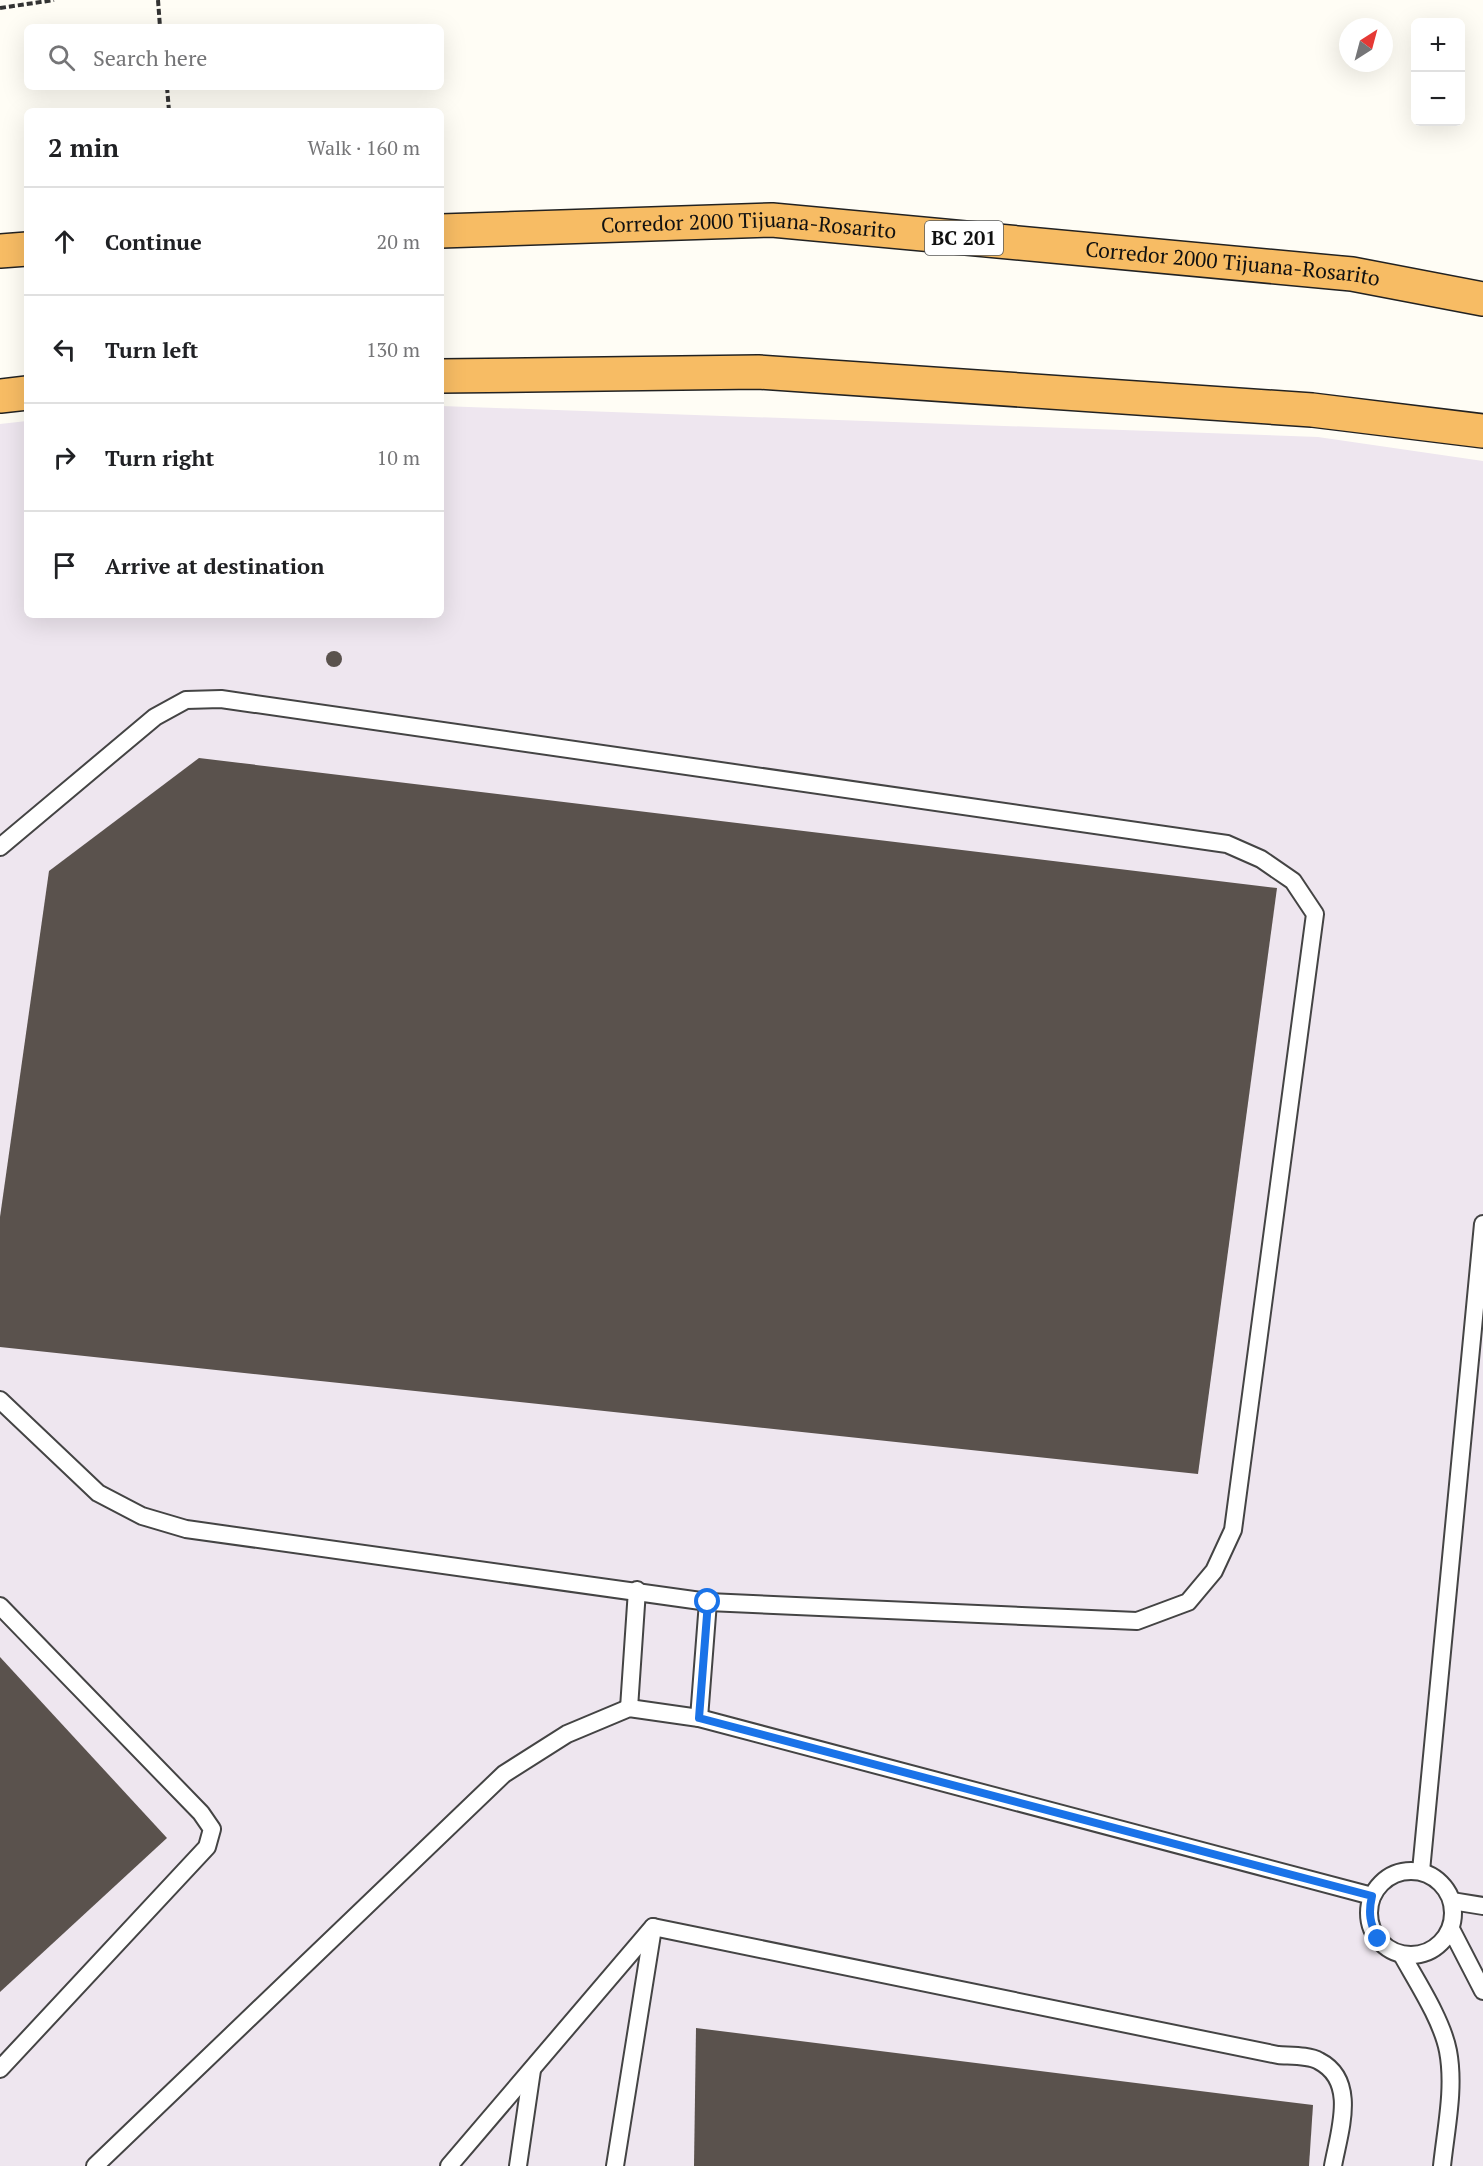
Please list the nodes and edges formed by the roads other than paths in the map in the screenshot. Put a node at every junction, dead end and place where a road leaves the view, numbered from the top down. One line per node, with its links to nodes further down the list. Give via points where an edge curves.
1 (444, 231): 4 (highway, Corredor 2000 Tijuana-Rosarito / BC 201, via 772,220 1352,274)
2 (24, 249): 3 (highway)
3 (0, 251)
4 (1483, 299)
5 (444, 376): 8 (highway, via 758,372 1312,410)
6 (24, 393): 7 (highway)
7 (0, 396)
8 (1483, 430)
9 (0, 847): 13 (lane, via 155,717 186,700 221,699 1227,844 1261,859 1293,881 1315,914 1233,1530 1214,1571 1188,1602 1137,1621)
10 (1483, 1224): 17 (lane)
11 (0, 1400): 12 (lane, via 98,1493 142,1516 186,1529)
12 (637, 1590): 13 (lane); 15 (lane)
13 (708, 1602): 16 (lane)
14 (0, 1606): 25 (lane, via 201,1813 212,1829 207,1847)
15 (629, 1708): 16 (lane); 27 (lane, via 567,1734 504,1774)
16 (699, 1718): 18 (lane)
17 (1421, 1871): 18 (lane, via 1392,1875); 19 (lane, via 1445,1887)
18 (1372, 1896): 23 (lane, via 1371,1926 1388,1949)
19 (1452, 1900): 20 (lane); 22 (lane)
20 (1483, 1906)
21 (653, 1927): 26 (lane); 30 (lane); 31 (lane, via 1318,2060 1338,2076 1344,2101)
22 (1451, 1929): 23 (lane, via 1431,1951); 24 (lane)
23 (1402, 1955): 32 (lane, via 1448,2049 1451,2080)
24 (1483, 1991)
25 (0, 2069)
26 (532, 2069): 28 (lane); 29 (lane)
27 (95, 2166)
28 (449, 2166)
29 (518, 2166)
30 (615, 2166)
31 (1333, 2166)
32 (1442, 2166)

